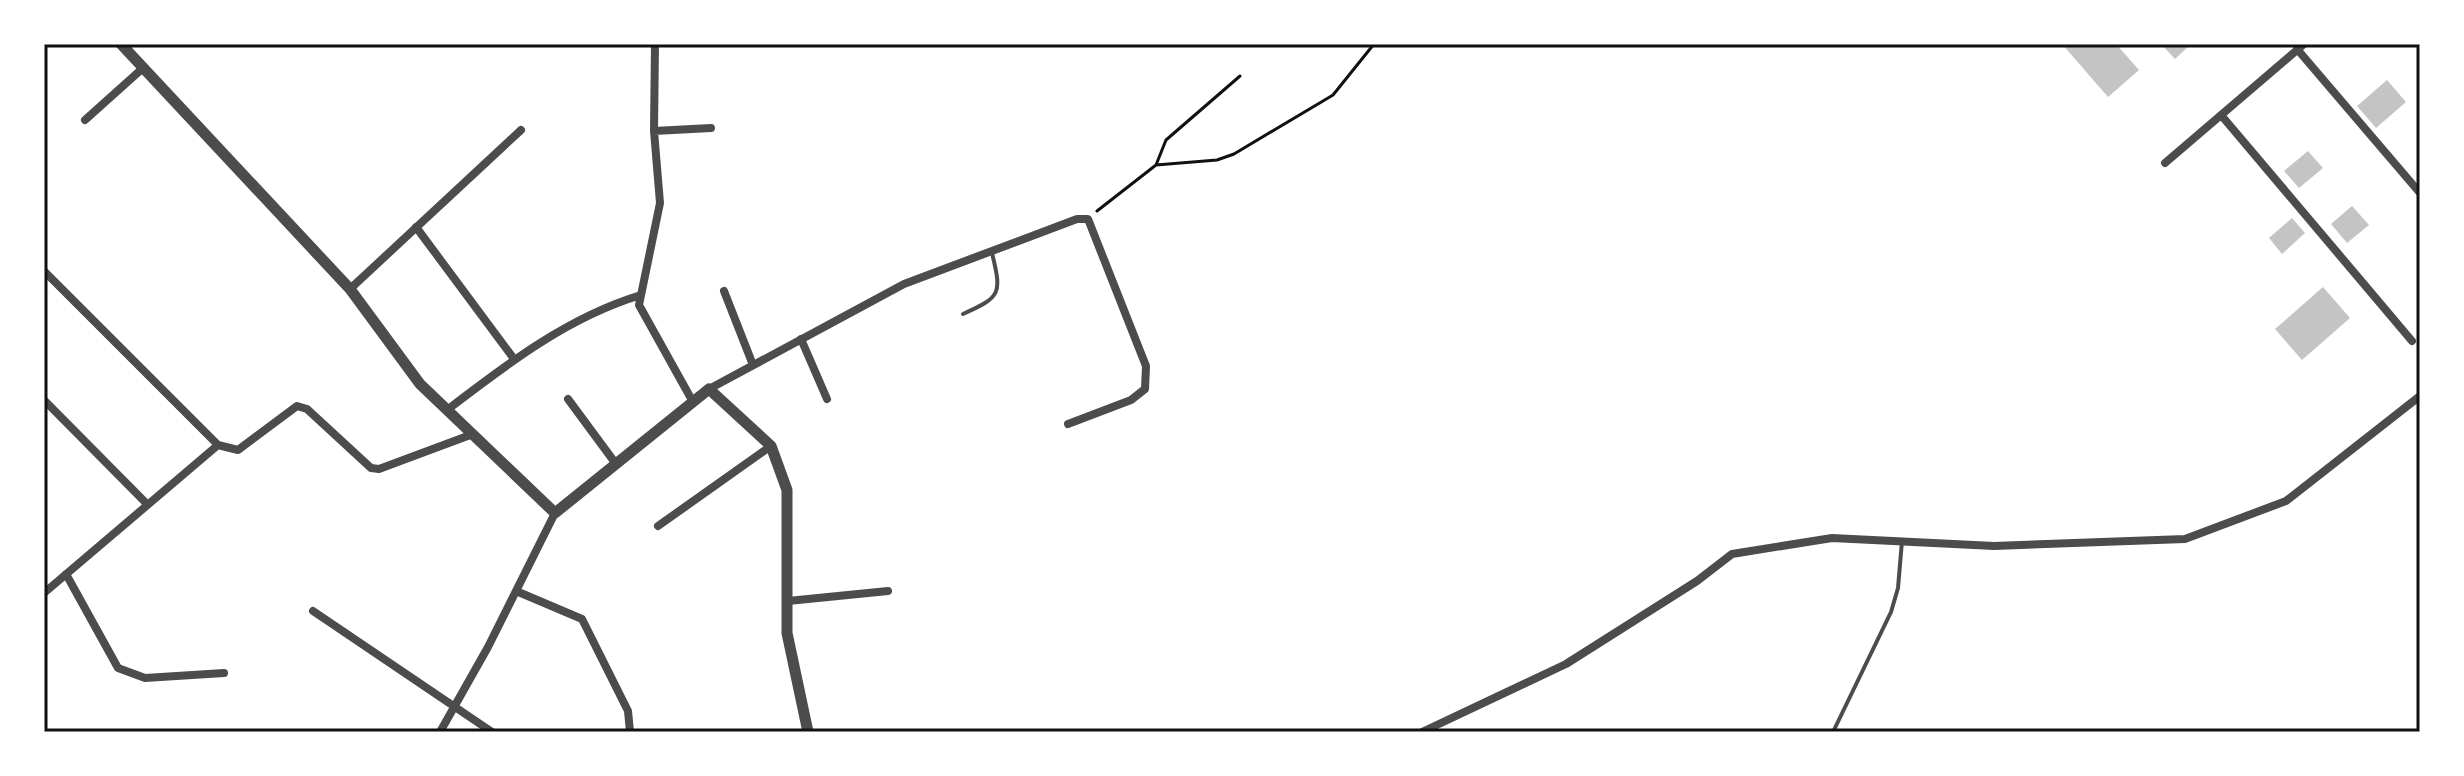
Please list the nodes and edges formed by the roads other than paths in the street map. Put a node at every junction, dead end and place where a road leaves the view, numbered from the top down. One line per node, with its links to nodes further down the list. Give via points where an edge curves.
1 (121, 44): 4 (street)
2 (655, 44): 9 (street)
3 (2300, 47): 5 (street); 11 (street)
4 (143, 68): 6 (street); 15 (street)
5 (2221, 115): 10 (street); 20 (street)
6 (85, 120)
7 (711, 128): 9 (street)
8 (521, 130): 12 (street)
9 (654, 131): 17 (street, via 660,203)
10 (2165, 163)
11 (2420, 193)
12 (416, 227): 15 (street); 21 (street)
13 (992, 253): 18 (lane, via 997,294); 19 (street, via 904,284); 30 (street, via 1088,219 1146,366 1145,389 1131,400)
14 (44, 271): 32 (street)
15 (350, 289): 29 (street, via 420,384)
16 (724, 291): 22 (street)
17 (641, 295): 21 (street, via 602,307); 28 (street, via 639,305)
18 (963, 314)
19 (801, 339): 22 (street); 26 (street)
20 (2412, 341)
21 (514, 359): 29 (street)
22 (753, 365): 23 (street)
23 (709, 389): 28 (street); 33 (street)
24 (2420, 396): 38 (street, via 2286,501 2185,539 1994,546)
25 (568, 399): 34 (street)
26 (827, 399)
27 (44, 400): 35 (street)
28 (693, 402): 34 (street)
29 (447, 410): 31 (street)
30 (1068, 424)
31 (473, 434): 32 (street, via 371,468 307,409 297,406 238,450); 36 (street)
32 (218, 445): 35 (street)
33 (771, 446): 37 (street); 43 (street, via 787,490)
34 (616, 464): 36 (street)
35 (146, 503): 39 (street)
36 (555, 513): 40 (street)
37 (658, 526)
38 (1902, 541): 51 (street, via 1832,538 1732,554 1566,664); 52 (lane, via 1891,612)
39 (66, 574): 42 (street); 45 (street, via 118,668 145,678)
40 (516, 591): 46 (street); 49 (street, via 582,619 628,711)
41 (888, 591): 43 (street)
42 (44, 593)
43 (788, 601): 50 (street, via 787,633)
44 (313, 611): 46 (street)
45 (224, 673)
46 (456, 704): 47 (street); 48 (street)
47 (440, 732)
48 (492, 732)
49 (630, 732)
50 (808, 732)
51 (1422, 732)
52 (1833, 732)

